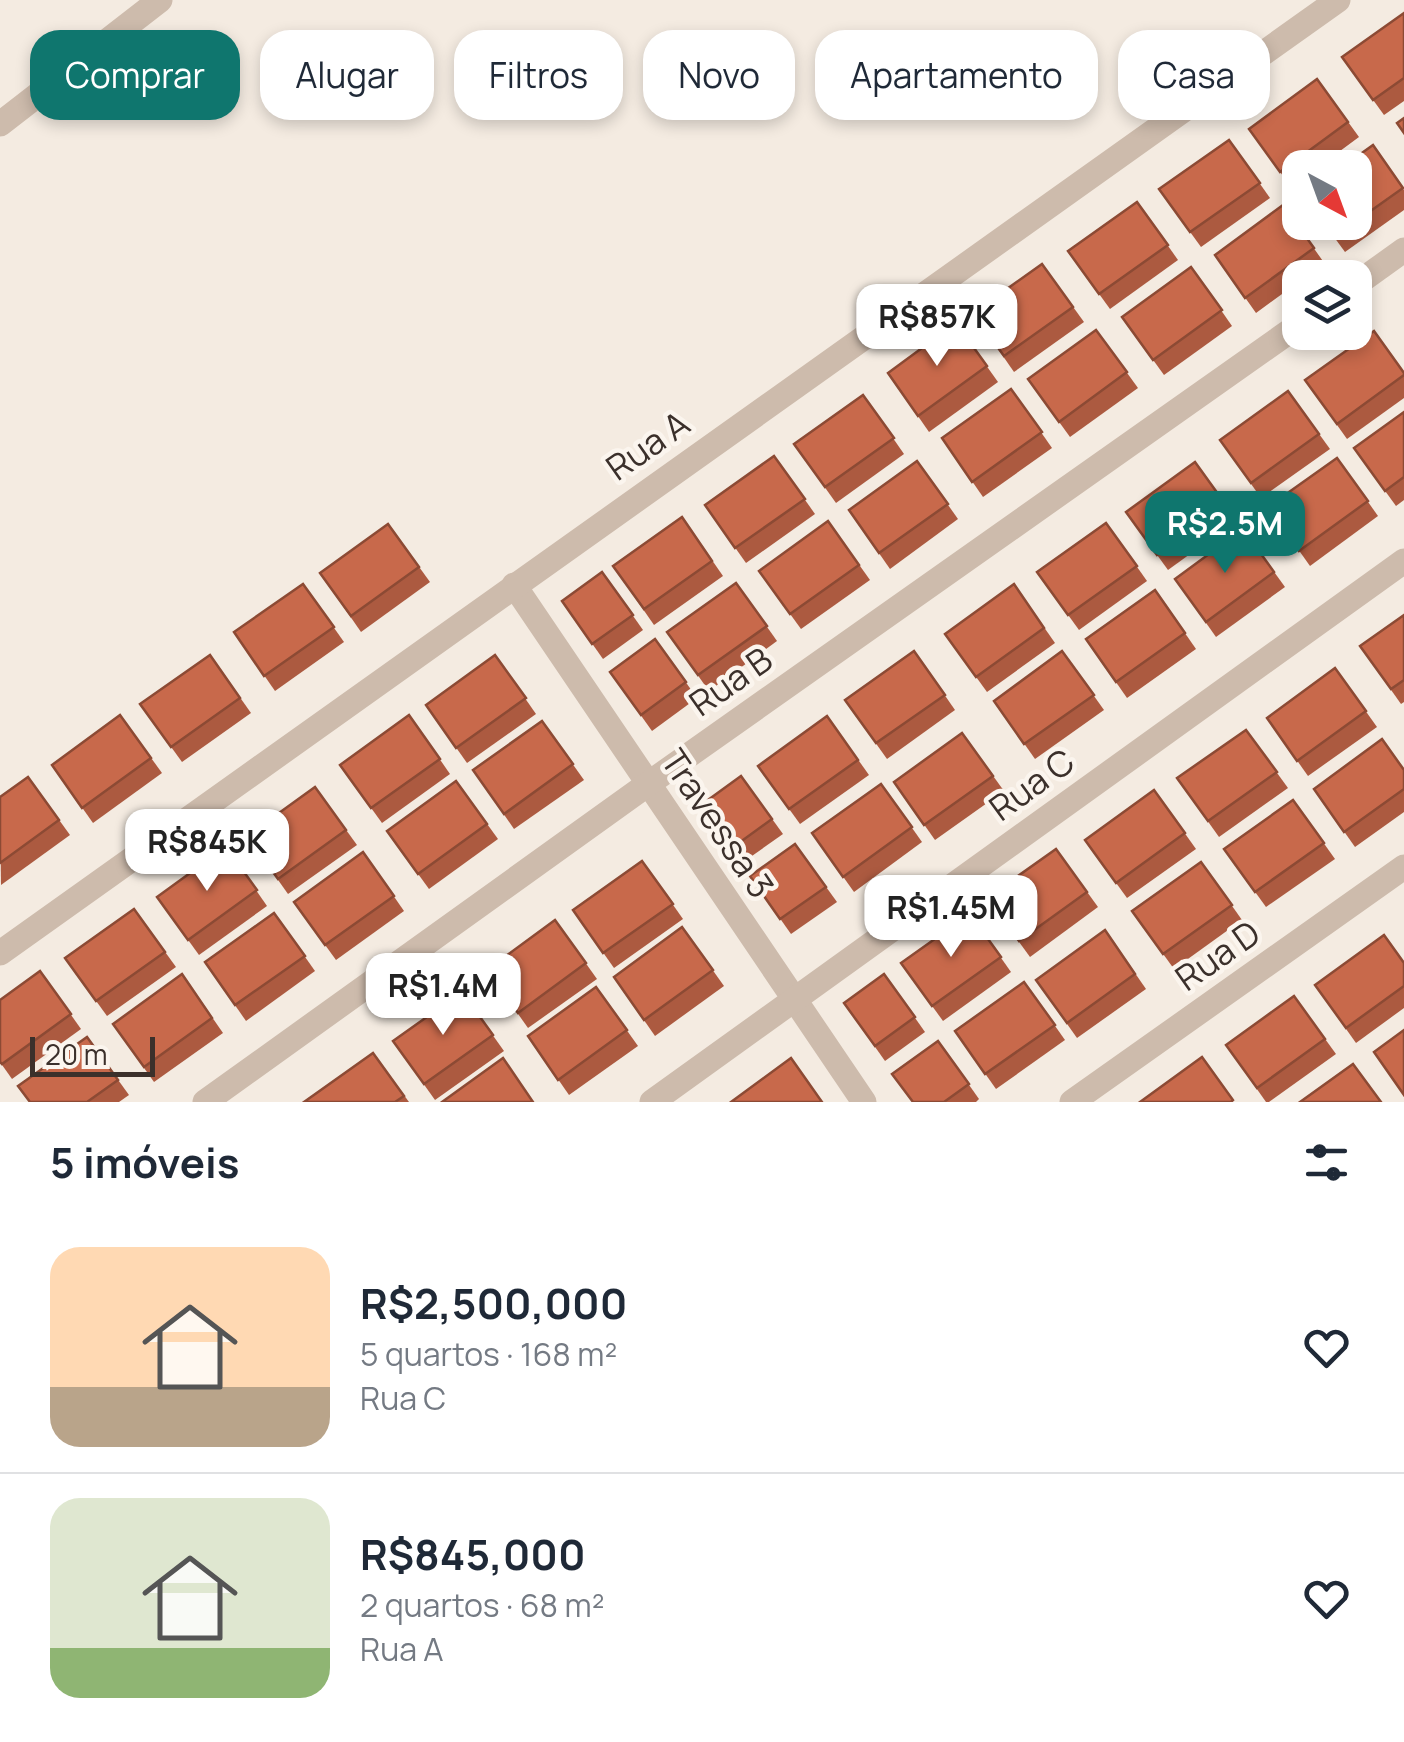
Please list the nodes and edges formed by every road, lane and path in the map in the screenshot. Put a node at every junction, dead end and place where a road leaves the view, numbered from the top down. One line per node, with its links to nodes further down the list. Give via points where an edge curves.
1 (160, 0): 3 (street)
2 (1338, 0): 8 (street, Rua A)
3 (0, 124)
4 (1404, 250): 5 (street)
5 (1372, 273)
6 (1282, 337): 9 (street, Rua B)
7 (1404, 560): 12 (street, Rua C)
8 (514, 584): 9 (street, Travessa 3); 11 (street, Rua A)
9 (648, 784): 12 (street, Travessa 3); 13 (street, Rua B)
10 (1404, 868): 16 (street, Rua D)
11 (0, 953)
12 (793, 999): 14 (street, Rua C); 15 (street, Travessa 3)
13 (205, 1102)
14 (652, 1102)
15 (864, 1102)
16 (1072, 1102)

